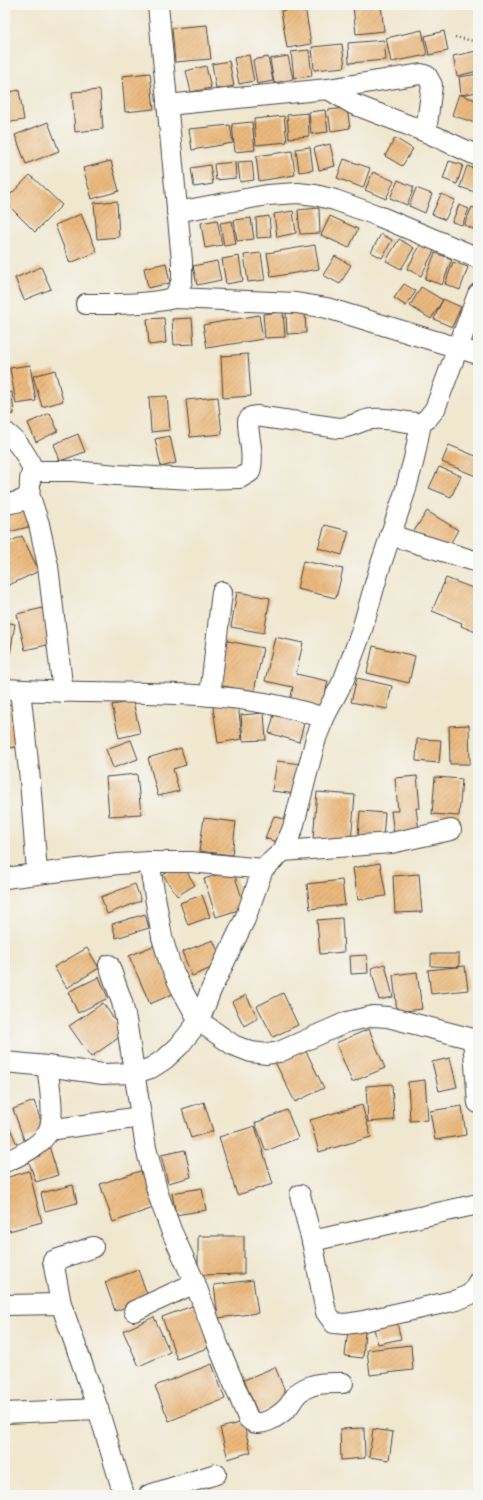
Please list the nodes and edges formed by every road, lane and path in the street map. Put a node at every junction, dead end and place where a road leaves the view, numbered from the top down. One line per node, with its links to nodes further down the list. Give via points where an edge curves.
1 (158, 5): 5 (street)
2 (455, 37): 3 (path)
3 (478, 42)
4 (328, 88): 5 (street); 6 (street, via 353,104); 6 (street, via 421,74 427,76 432,85)
5 (167, 105): 8 (street)
6 (426, 132): 7 (street)
7 (478, 156)
8 (176, 212): 9 (street, via 267,195 315,195 376,215); 11 (street, via 183,272)
9 (478, 258)
10 (478, 294): 13 (street)
11 (174, 298): 12 (street, via 147,303); 13 (street, via 296,303 327,308)
12 (86, 304)
13 (459, 348): 14 (street); 15 (street, via 434,409)
14 (478, 354)
15 (421, 424): 17 (street, via 373,419 339,428 251,417 248,426 252,466 250,472 240,478 192,479 62,470); 20 (street, via 407,485)
16 (5, 432): 17 (street, via 11,436)
17 (34, 472): 18 (street, via 30,478)
18 (29, 494): 19 (street, via 21,502); 24 (street, via 39,524 48,566)
19 (5, 504)
20 (390, 535): 21 (street); 26 (street, via 354,655)
21 (478, 562)
22 (222, 592): 25 (street)
23 (12, 690): 24 (street); 31 (street, via 30,780)
24 (63, 692): 25 (street)
25 (210, 696): 26 (street, via 271,703)
26 (324, 718): 28 (street, via 316,738 294,828)
27 (451, 830): 28 (street, via 391,843)
28 (283, 851): 30 (street)
29 (149, 862): 30 (street, via 192,862); 31 (street); 34 (street, via 162,937 170,964)
30 (263, 869): 34 (street, via 245,919)
31 (37, 873): 32 (street)
32 (5, 878)
33 (109, 965): 38 (street, via 122,1002)
34 (199, 1021): 35 (street, via 233,1045 251,1052 267,1054 292,1047 347,1022 373,1016 388,1017); 38 (street, via 165,1059 151,1068)
35 (475, 1039): 39 (street)
36 (5, 1062): 37 (street)
37 (47, 1066): 38 (street, via 103,1074); 41 (street, via 52,1102)
38 (135, 1073): 40 (street)
39 (478, 1103)
40 (141, 1117): 41 (street); 48 (street, via 158,1194 171,1230)
41 (49, 1130): 42 (street, via 38,1144)
42 (5, 1162)
43 (300, 1194): 45 (street)
44 (478, 1204): 45 (street)
45 (312, 1241): 47 (street, via 326,1312 334,1323 359,1322 457,1300 470,1294)
46 (93, 1247): 49 (street, via 53,1261)
47 (478, 1282)
48 (196, 1283): 51 (street); 52 (street, via 250,1421 256,1423 270,1420 289,1406 303,1389 316,1384)
49 (61, 1304): 50 (street); 53 (street)
50 (5, 1305)
51 (134, 1311)
52 (343, 1383)
53 (98, 1409): 54 (street); 56 (street)
54 (5, 1413)
55 (216, 1474): 57 (street)
56 (124, 1495)
57 (149, 1495)

